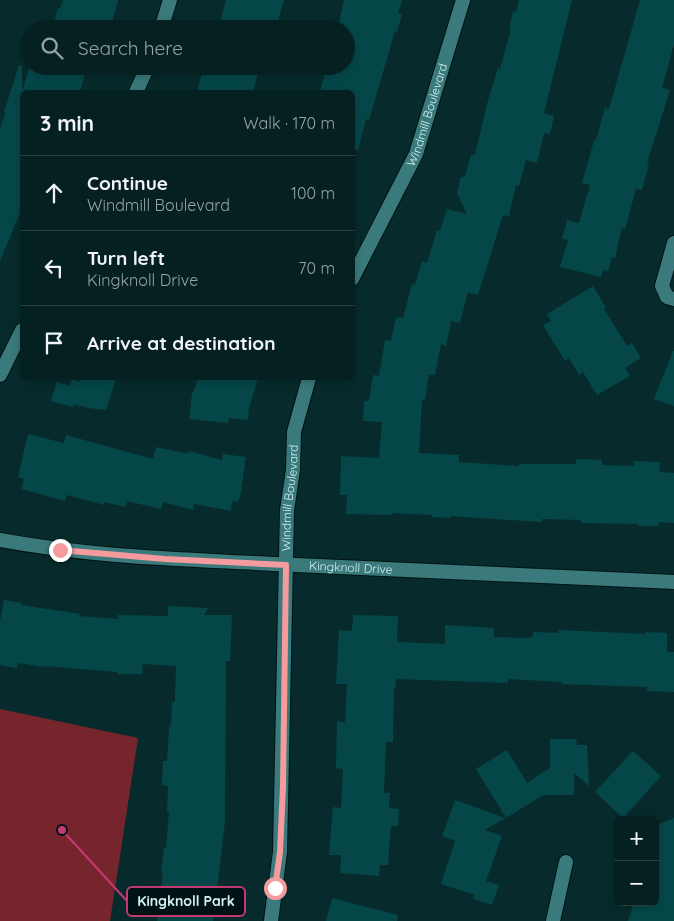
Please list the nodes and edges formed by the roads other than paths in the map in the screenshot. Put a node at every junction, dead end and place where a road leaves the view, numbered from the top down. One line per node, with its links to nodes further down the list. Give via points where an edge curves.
1 (170, 0): 3 (street)
2 (463, 0): 7 (street, Windmill Boulevard, via 416,154)
3 (164, 20)
4 (144, 75): 5 (street)
5 (137, 90)
6 (674, 242): 8 (street, via 662,286 667,297)
7 (355, 273)
8 (674, 299)
9 (20, 334): 10 (street)
10 (0, 375)
11 (308, 380): 13 (street, Windmill Boulevard, via 294,432)
12 (0, 540): 13 (street, Kingknoll Drive, via 60,550)
13 (286, 565): 14 (street, Kingknoll Drive); 16 (street, Windmill Boulevard, via 280,852)
14 (674, 582)
15 (566, 862): 17 (street)
16 (271, 921)
17 (553, 921)

